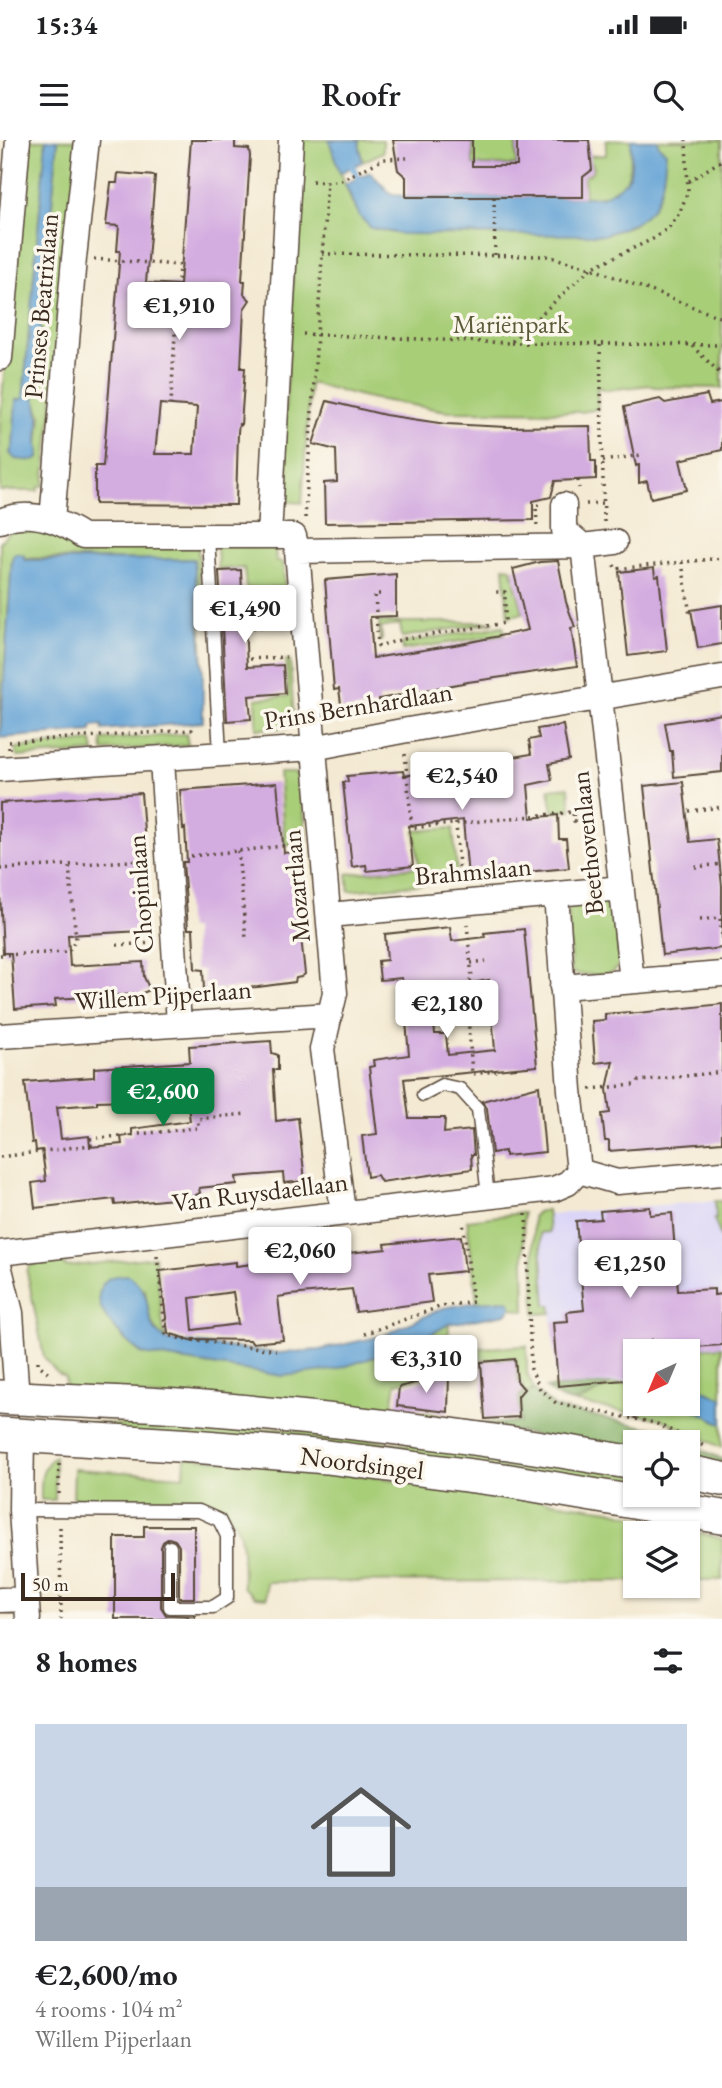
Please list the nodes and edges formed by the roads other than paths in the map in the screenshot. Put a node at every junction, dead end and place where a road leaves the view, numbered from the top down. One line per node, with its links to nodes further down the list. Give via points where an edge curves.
1 (19, 140): 4 (street, Prinses Beatrixlaan)
2 (86, 140): 7 (street, Prinses Beatrixlaan)
3 (291, 140): 10 (street)
4 (7, 173): 5 (street, Prinses Beatrixlaan)
5 (0, 358)
6 (571, 496): 11 (street, via 564,530)
7 (52, 520): 8 (street, via 28,516); 9 (street, via 83,536)
8 (0, 521)
9 (208, 536): 10 (street); 16 (lane)
10 (269, 536): 12 (street, via 294,536)
11 (600, 544): 12 (street); 14 (street)
12 (297, 551): 15 (street, Mozartlaan)
13 (722, 677): 14 (street, Prins Bernhardlaan)
14 (600, 699): 15 (street, Prins Bernhardlaan); 19 (street, Beethovenlaan)
15 (313, 748): 16 (street, Prins Bernhardlaan); 21 (street, Mozartlaan)
16 (220, 754): 18 (street, Prins Bernhardlaan)
17 (2, 760): 18 (street, Prins Bernhardlaan)
18 (162, 760): 26 (street, Chopinlaan)
19 (622, 888): 20 (street, Brahmslaan); 23 (street, Beethovenlaan)
20 (556, 894): 21 (street, Brahmslaan); 24 (street, Beethovenlaan)
21 (329, 915): 25 (street, Mozartlaan, via 335,993)
22 (722, 974): 23 (street)
23 (632, 981): 24 (street)
24 (562, 987): 29 (street, Beethovenlaan)
25 (330, 1014): 26 (street, Willem Pijperlaan); 32 (street, Mozartlaan, via 321,1049)
26 (179, 1024): 27 (street, Willem Pijperlaan)
27 (0, 1036)
28 (423, 1095): 31 (lane, via 442,1085 460,1089 478,1110)
29 (579, 1171): 30 (street, via 617,1182); 31 (street, Van Ruysdaellaan, via 554,1189)
30 (722, 1173)
31 (488, 1196): 32 (street, Van Ruysdaellaan)
32 (343, 1212): 33 (street, Van Ruysdaellaan)
33 (0, 1253)
34 (0, 1269): 35 (street, via 11,1313)
35 (8, 1397): 36 (main road); 37 (main road, Noordsingel, via 283,1416)
36 (11, 1434): 40 (street); 41 (main road, Noordsingel, via 327,1457 504,1480)
37 (623, 1461)
38 (700, 1463): 39 (main road)
39 (722, 1479)
40 (21, 1510): 42 (lane, via 199,1511 219,1520 227,1536 228,1598 213,1607 170,1607); 44 (street)
41 (722, 1517)
42 (170, 1547)
43 (0, 1600): 44 (street)
44 (28, 1609)

